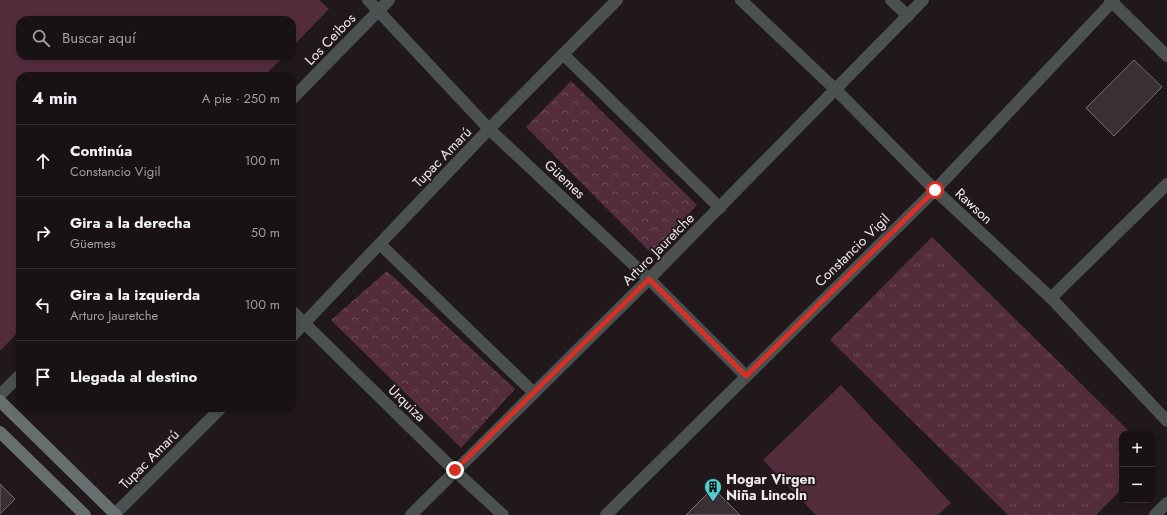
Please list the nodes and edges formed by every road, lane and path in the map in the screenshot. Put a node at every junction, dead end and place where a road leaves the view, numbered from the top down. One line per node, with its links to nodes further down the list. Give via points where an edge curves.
1 (368, 0): 8 (street, Güemes)
2 (388, 0): 8 (street, Los Ceibos)
3 (617, 0): 10 (street, Tupac Amarú)
4 (740, 0): 12 (street, Rawson)
5 (891, 0): 9 (street)
6 (923, 0): 9 (street, Arturo Jauretche)
7 (1112, 1): 11 (street); 16 (street, Constancio Vigil)
8 (379, 10): 13 (street, Los Ceibos); 14 (street, Güemes)
9 (908, 16): 12 (street, Arturo Jauretche)
10 (564, 54): 14 (street, Tupac Amarú); 17 (street)
11 (1167, 56)
12 (836, 90): 16 (street, Rawson); 17 (street, Arturo Jauretche)
13 (296, 95)
14 (489, 129): 18 (street, Tupac Amarú); 19 (street, Güemes)
15 (1167, 184): 20 (street)
16 (935, 190): 20 (street, Rawson); 24 (street, Constancio Vigil)
17 (720, 208): 19 (street, Arturo Jauretche)
18 (380, 244): 22 (street, Tupac Amarú); 26 (street)
19 (649, 279): 24 (street, Güemes); 26 (street, Arturo Jauretche)
20 (1051, 298): 30 (street, Rawson)
21 (296, 315): 22 (street, Urquiza)
22 (304, 324): 23 (street, Tupac Amarú); 32 (street, Urquiza)
23 (296, 332)
24 (746, 376): 38 (street, Constancio Vigil)
25 (16, 379): 27 (street)
26 (534, 393): 32 (street, Arturo Jauretche)
27 (0, 396)
28 (0, 401): 35 (main road)
29 (217, 412): 35 (street, Tupac Amarú)
30 (1167, 421)
31 (0, 432): 34 (main road)
32 (455, 470): 36 (street, Arturo Jauretche); 37 (street, Urquiza)
33 (1167, 502): 39 (street)
34 (85, 515)
35 (115, 515)
36 (412, 515)
37 (503, 515)
38 (606, 515)
39 (1155, 515)

